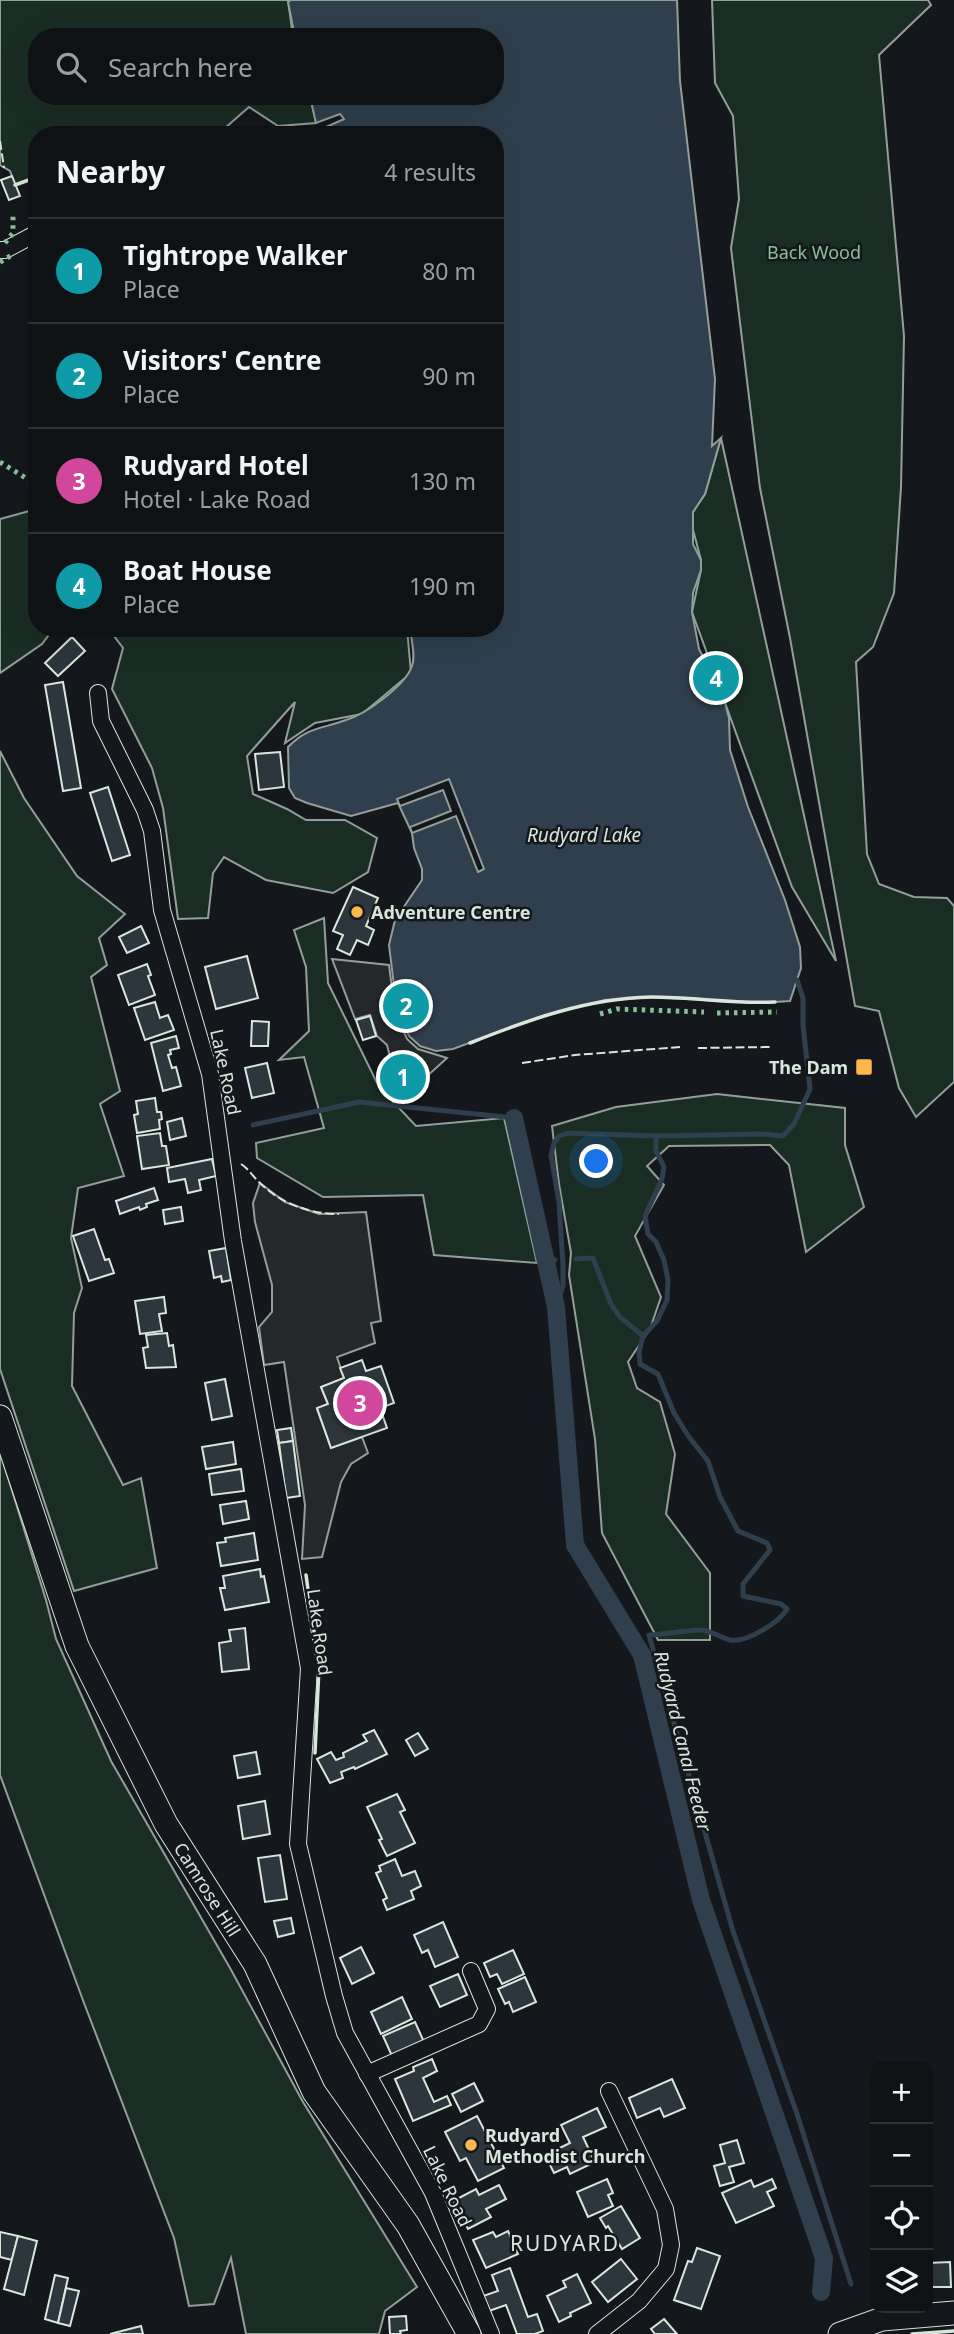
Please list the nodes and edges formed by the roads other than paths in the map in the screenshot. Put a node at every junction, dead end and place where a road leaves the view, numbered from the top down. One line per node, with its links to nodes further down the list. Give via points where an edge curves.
1 (28, 238): 2 (street)
2 (0, 250)
3 (98, 694): 6 (street, Lake Road, via 101,721 152,831 162,910 210,1074 233,1241 309,1668 298,1844 345,2033)
4 (0, 1417): 9 (street, Camrose Hill, via 77,1646 166,1825 255,1964 314,2092 408,2225)
5 (471, 1971): 6 (street, via 487,2009 479,2024)
6 (367, 2074): 10 (street, Lake Road, via 433,2193)
7 (609, 2091): 11 (street, via 665,2210 671,2245 666,2269 639,2301)
8 (954, 2313): 12 (street, via 882,2319)
9 (470, 2334)
10 (491, 2334)
11 (597, 2334)
12 (840, 2334)

